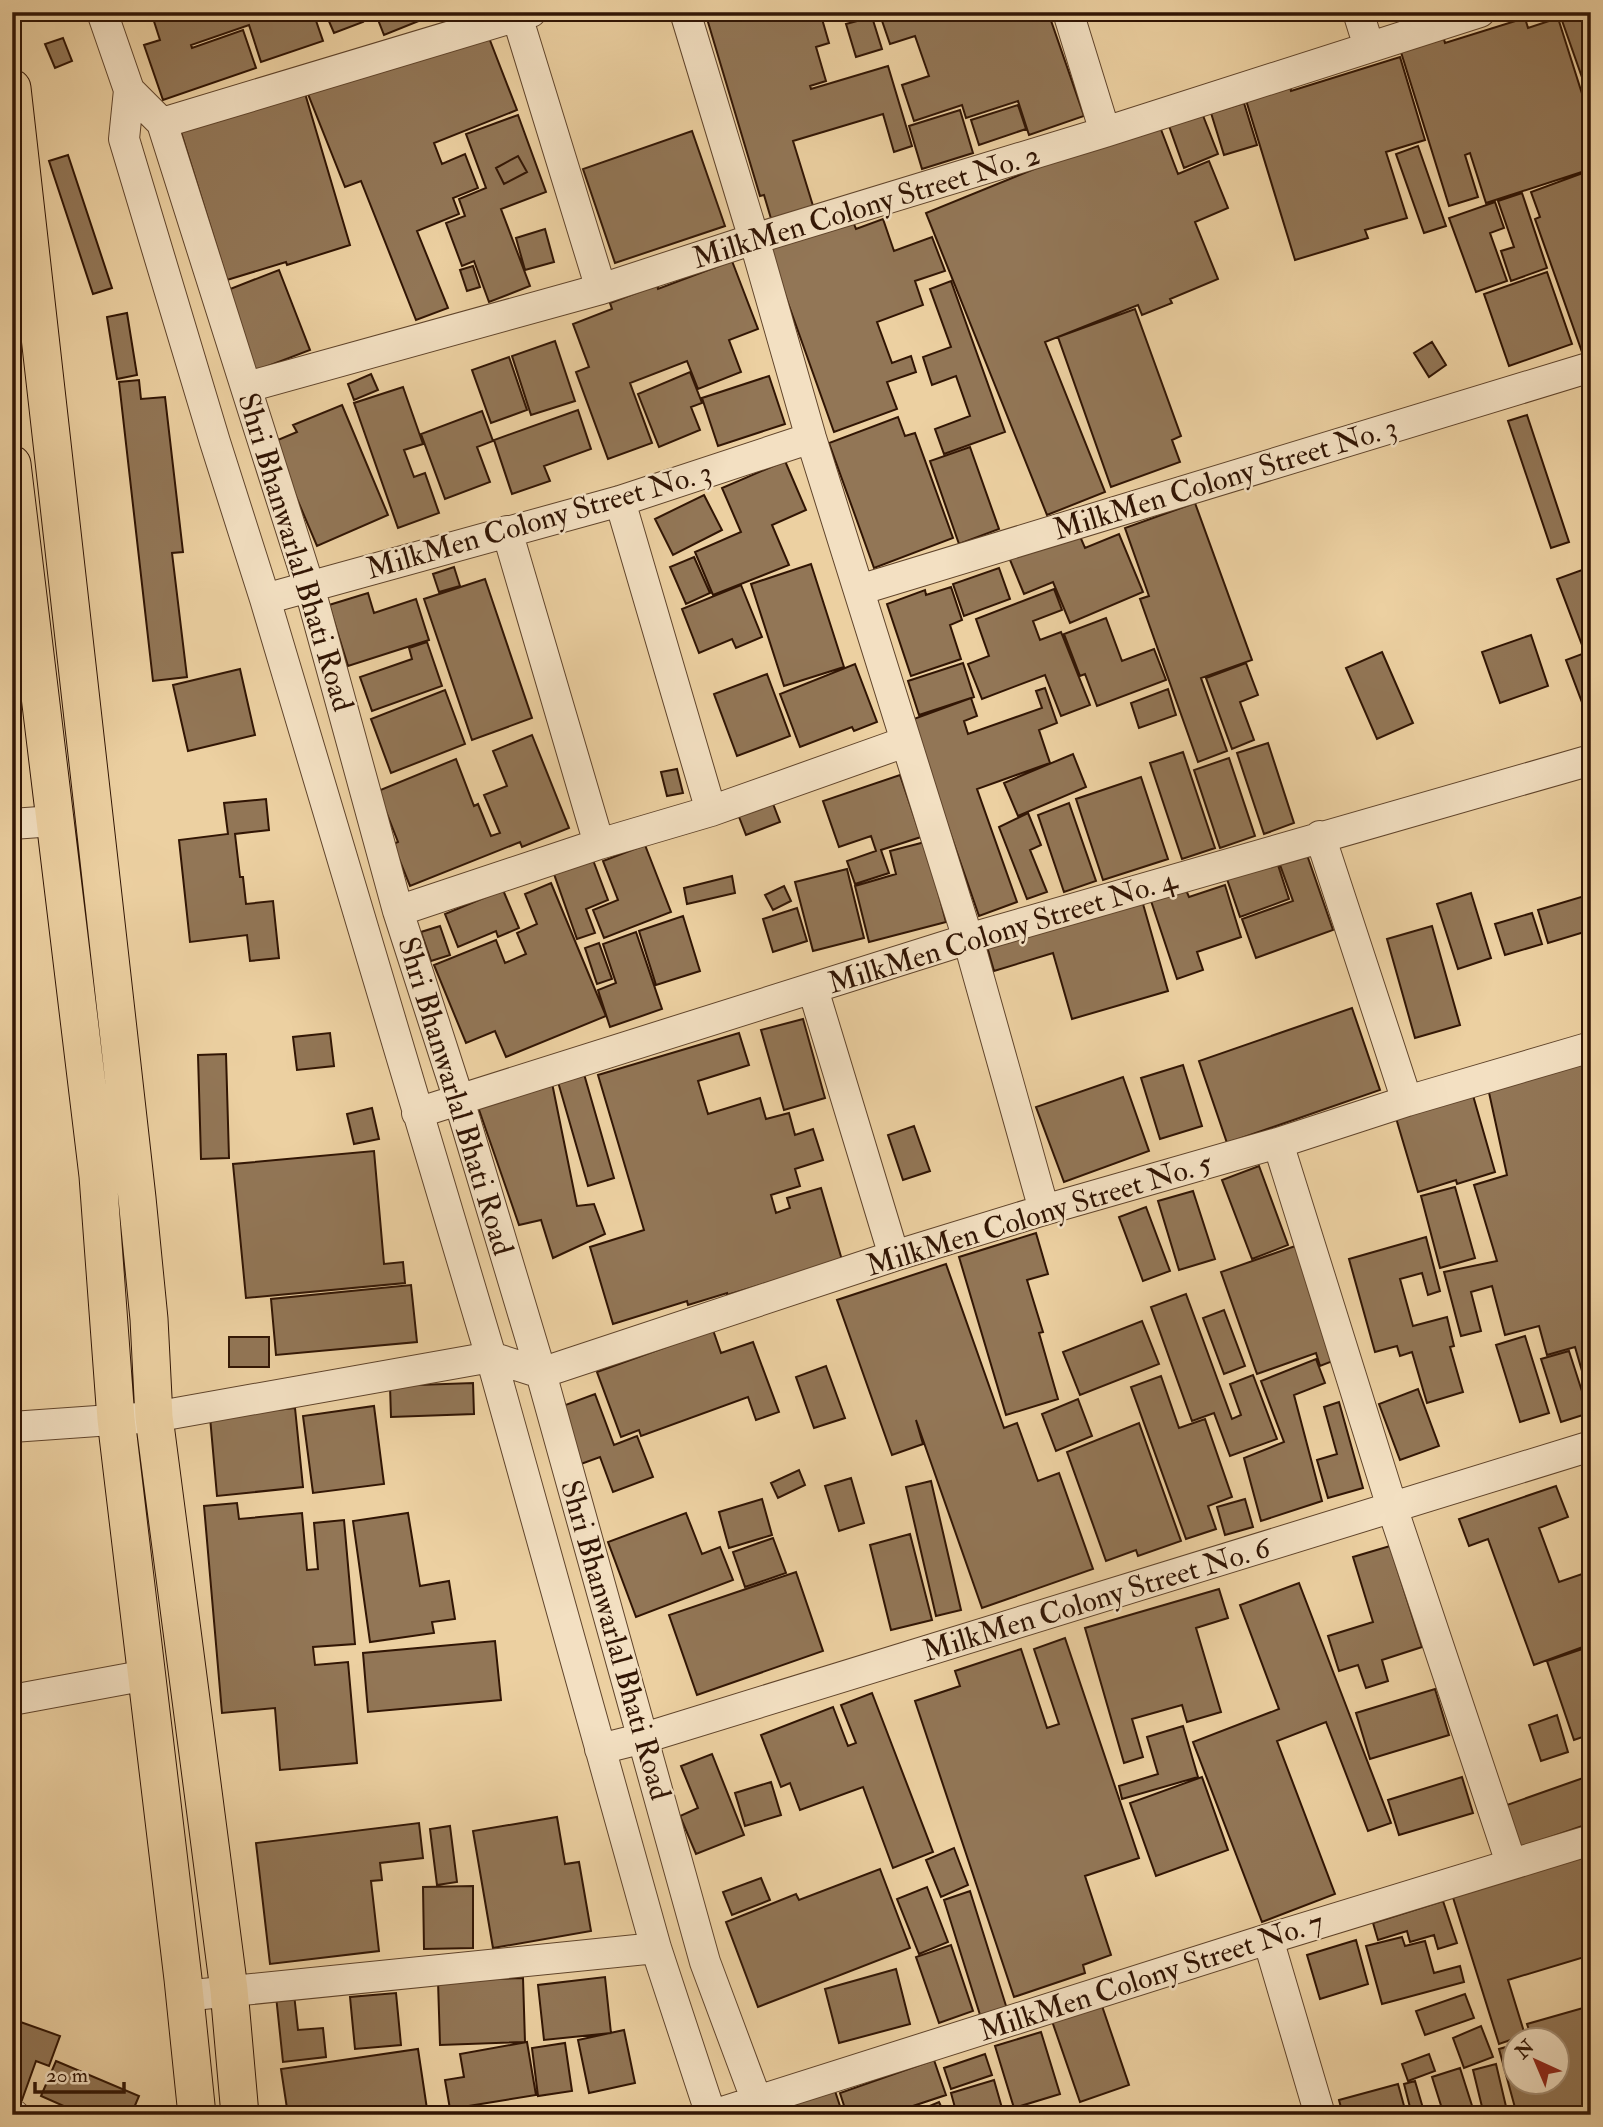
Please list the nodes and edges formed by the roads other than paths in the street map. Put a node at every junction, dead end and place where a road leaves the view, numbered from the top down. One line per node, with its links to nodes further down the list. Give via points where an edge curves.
1 (102, 12): 9 (street, Shri Bhanwarlal Bhati Road)
2 (685, 12): 12 (street)
3 (1068, 12): 11 (street)
4 (1358, 12): 7 (street)
5 (1480, 12): 7 (street, MilkMen Colony Street No. 2)
6 (524, 14): 10 (street); 13 (street)
7 (1369, 47): 11 (street, MilkMen Colony Street No. 2)
8 (12, 88): 42 (main road, via 137,1198)
9 (130, 90): 10 (street, Shri Bhanwarlal Bhati Road); 22 (street, Shri Bhanwarlal Bhati Road, via 124,138)
10 (162, 122): 15 (street, Shri Bhanwarlal Bhati Road)
11 (1105, 132): 12 (street, MilkMen Colony Street No. 2)
12 (754, 239): 13 (street, MilkMen Colony Street No. 2); 16 (street)
13 (601, 289): 15 (street, MilkMen Colony Street No. 2)
14 (1591, 367): 21 (street, MilkMen Colony Street No. 3)
15 (247, 387): 20 (street, Shri Bhanwarlal Bhati Road)
16 (811, 438): 18 (street, MilkMen Colony Street No. 3); 21 (street)
17 (12, 464): 26 (main road)
18 (620, 501): 19 (street, MilkMen Colony Street No. 3); 25 (street)
19 (507, 531): 20 (street, MilkMen Colony Street No. 3); 29 (street)
20 (309, 586): 22 (street, MilkMen Colony Street No. 3); 30 (street, Shri Bhanwarlal Bhati Road)
21 (859, 590): 23 (street)
22 (265, 599): 36 (street, Shri Bhanwarlal Bhati Road)
23 (905, 742): 25 (street); 31 (street)
24 (1591, 760): 28 (street, MilkMen Colony Street No. 4)
25 (712, 811): 29 (street)
26 (54, 821): 27 (street); 43 (main road, via 98,1176)
27 (12, 824)
28 (1320, 836): 31 (street, MilkMen Colony Street No. 4); 35 (street)
29 (599, 844): 30 (street)
30 (398, 911): 34 (street, Shri Bhanwarlal Bhati Road)
31 (968, 939): 32 (street, MilkMen Colony Street No. 4); 38 (street)
32 (813, 989): 34 (street, MilkMen Colony Street No. 4); 39 (street)
33 (1591, 1047): 35 (street, MilkMen Colony Street No. 5)
34 (459, 1100): 36 (street, MilkMen Colony Street No. 4); 41 (street, Shri Bhanwarlal Bhati Road)
35 (1407, 1101): 37 (street, MilkMen Colony Street No. 5)
36 (417, 1113): 40 (street, Shri Bhanwarlal Bhati Road)
37 (1278, 1143): 38 (street, MilkMen Colony Street No. 5); 46 (street)
38 (1044, 1210): 39 (street, MilkMen Colony Street No. 5)
39 (894, 1256): 41 (street, MilkMen Colony Street No. 5)
40 (491, 1357): 41 (street); 42 (street); 50 (street, Shri Bhanwarlal Bhati Road)
41 (541, 1373): 49 (street, Shri Bhanwarlal Bhati Road)
42 (154, 1417): 43 (street); 55 (main road)
43 (116, 1419): 44 (street); 47 (main road)
44 (12, 1427)
45 (1591, 1446): 46 (street, MilkMen Colony Street No. 6)
46 (1392, 1507): 49 (street, MilkMen Colony Street No. 6); 52 (street)
47 (147, 1675): 48 (street); 56 (main road)
48 (12, 1700)
49 (644, 1738): 50 (street, MilkMen Colony Street No. 6); 57 (street, Shri Bhanwarlal Bhati Road, via 705,1962)
50 (600, 1749): 54 (street, Shri Bhanwarlal Bhati Road)
51 (1591, 1840): 52 (street, MilkMen Colony Street No. 7)
52 (1511, 1863): 53 (street, MilkMen Colony Street No. 7)
53 (1268, 1938): 57 (street, MilkMen Colony Street No. 7); 61 (street)
54 (656, 1948): 55 (street); 60 (street, Shri Bhanwarlal Bhati Road)
55 (229, 1990): 56 (street); 59 (main road)
56 (183, 1996): 58 (main road)
57 (760, 2108): 60 (street, MilkMen Colony Street No. 7)
58 (197, 2115)
59 (240, 2115)
60 (712, 2115)
61 (1320, 2115)

